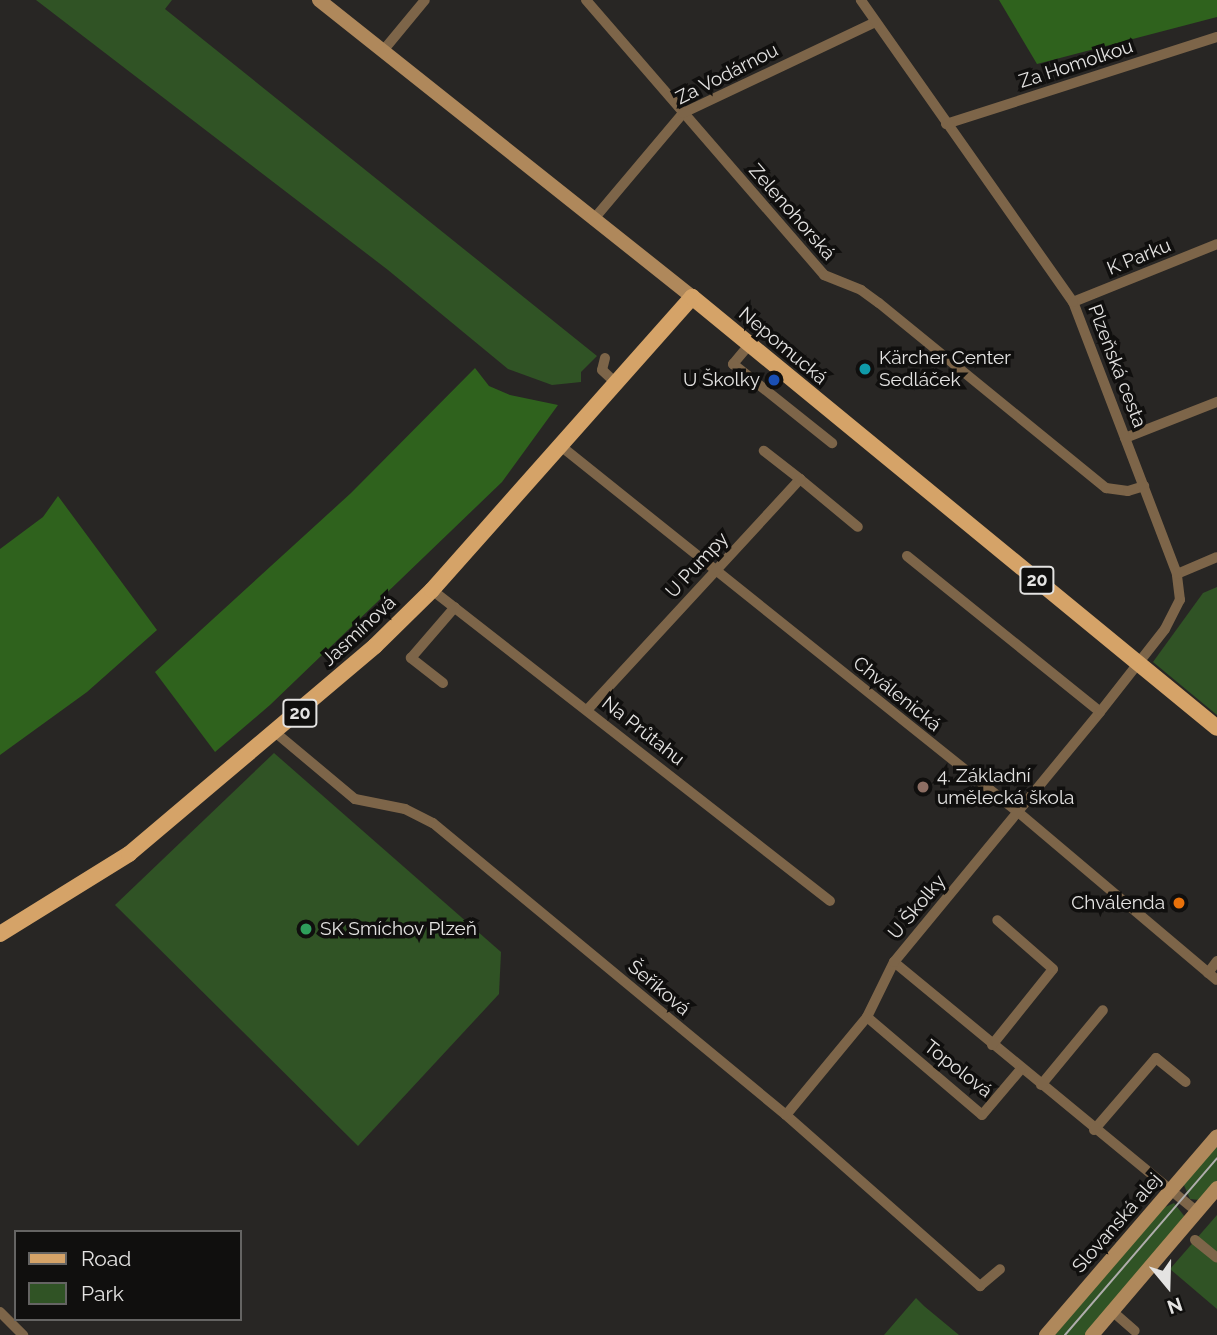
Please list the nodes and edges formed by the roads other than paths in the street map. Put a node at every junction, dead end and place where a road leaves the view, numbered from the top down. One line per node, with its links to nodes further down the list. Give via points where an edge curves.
1 (319, 0): 7 (street, Nepomucká)
2 (425, 0): 7 (street)
3 (586, 0): 8 (street, Zelenohorská)
4 (861, 0): 5 (street, Plzeňská cesta)
5 (873, 23): 8 (street, Za Vodárnou); 9 (street, Plzeňská cesta)
6 (1217, 37): 9 (street, Za Homolkou)
7 (383, 52): 10 (street, Nepomucká)
8 (682, 113): 10 (street, Za Vodárnou); 23 (street, Zelenohorská, via 824,275 870,297 1106,488 1116,492)
9 (946, 124): 13 (street, Plzeňská cesta)
10 (593, 220): 12 (street, Nepomucká)
11 (1217, 244): 13 (street, K Parku)
12 (692, 297): 14 (main road, Nepomucká / 20); 16 (main road, Jasmínová / 20)
13 (1073, 302): 18 (street, Plzeňská cesta)
14 (749, 345): 19 (street, via 733,365); 31 (main road, Nepomucká / 20)
15 (605, 358): 16 (street, via 602,370)
16 (617, 384): 20 (main road, Jasmínová / 20)
17 (1217, 402): 18 (street)
18 (1125, 438): 23 (street, Plzeňská cesta)
19 (832, 443)
20 (562, 447): 27 (street, Chválenická); 29 (main road, Jasmínová / 20)
21 (764, 451): 22 (street)
22 (800, 480): 24 (street); 27 (street, U Pumpy)
23 (1144, 486): 28 (street, Plzeňská cesta)
24 (858, 527)
25 (907, 556): 34 (street)
26 (1217, 557): 28 (street)
27 (715, 571): 33 (street, U Pumpy); 37 (street, Chválenická)
28 (1177, 574): 31 (street, Plzeňská cesta, via 1181,600)
29 (432, 590): 30 (street, Na Průtahu); 36 (main road, Jasmínová / 20)
30 (456, 607): 32 (street, via 411,658); 33 (street, Na Průtahu)
31 (1138, 663): 34 (street, U Školky); 35 (main road, Nepomucká / 20)
32 (443, 683)
33 (588, 709): 38 (street, Na Průtahu)
34 (1100, 712): 37 (street, U Školky)
35 (1217, 728)
36 (276, 733): 40 (main road, Jasmínová / 20, via 129,854); 51 (street, Šeříková, via 355,799 405,809 433,823)
37 (1018, 812): 42 (street, U Školky); 43 (street, Chválenická)
38 (830, 901)
39 (997, 920): 47 (street, via 1053,969)
40 (0, 933)
41 (1217, 961): 43 (street)
42 (894, 962): 46 (street, U Školky); 47 (street, Topolová)
43 (1208, 973): 44 (street, Chválenická)
44 (1217, 980)
45 (1103, 1010): 50 (street)
46 (867, 1017): 48 (street, Topolová, via 982,1115); 51 (street, U Školky)
47 (992, 1045): 48 (street, Topolová)
48 (1021, 1069): 50 (street, Topolová)
49 (1186, 1082): 52 (street, via 1156,1058)
50 (1041, 1085): 52 (street, Topolová)
51 (786, 1115): 59 (street, Šeříková, via 981,1286)
52 (1094, 1130): 55 (street, Topolová)
53 (1217, 1136): 55 (street, Slovanská alej)
54 (1217, 1188): 56 (street)
55 (1170, 1190): 56 (street, Topolová); 64 (street, Slovanská alej)
56 (1197, 1212): 60 (street)
57 (1195, 1240): 58 (street)
58 (1217, 1258)
59 (1000, 1269)
60 (1112, 1311): 62 (street); 65 (street)
61 (0, 1312): 63 (street)
62 (1135, 1331)
63 (23, 1335)
64 (1046, 1335)
65 (1092, 1335)

